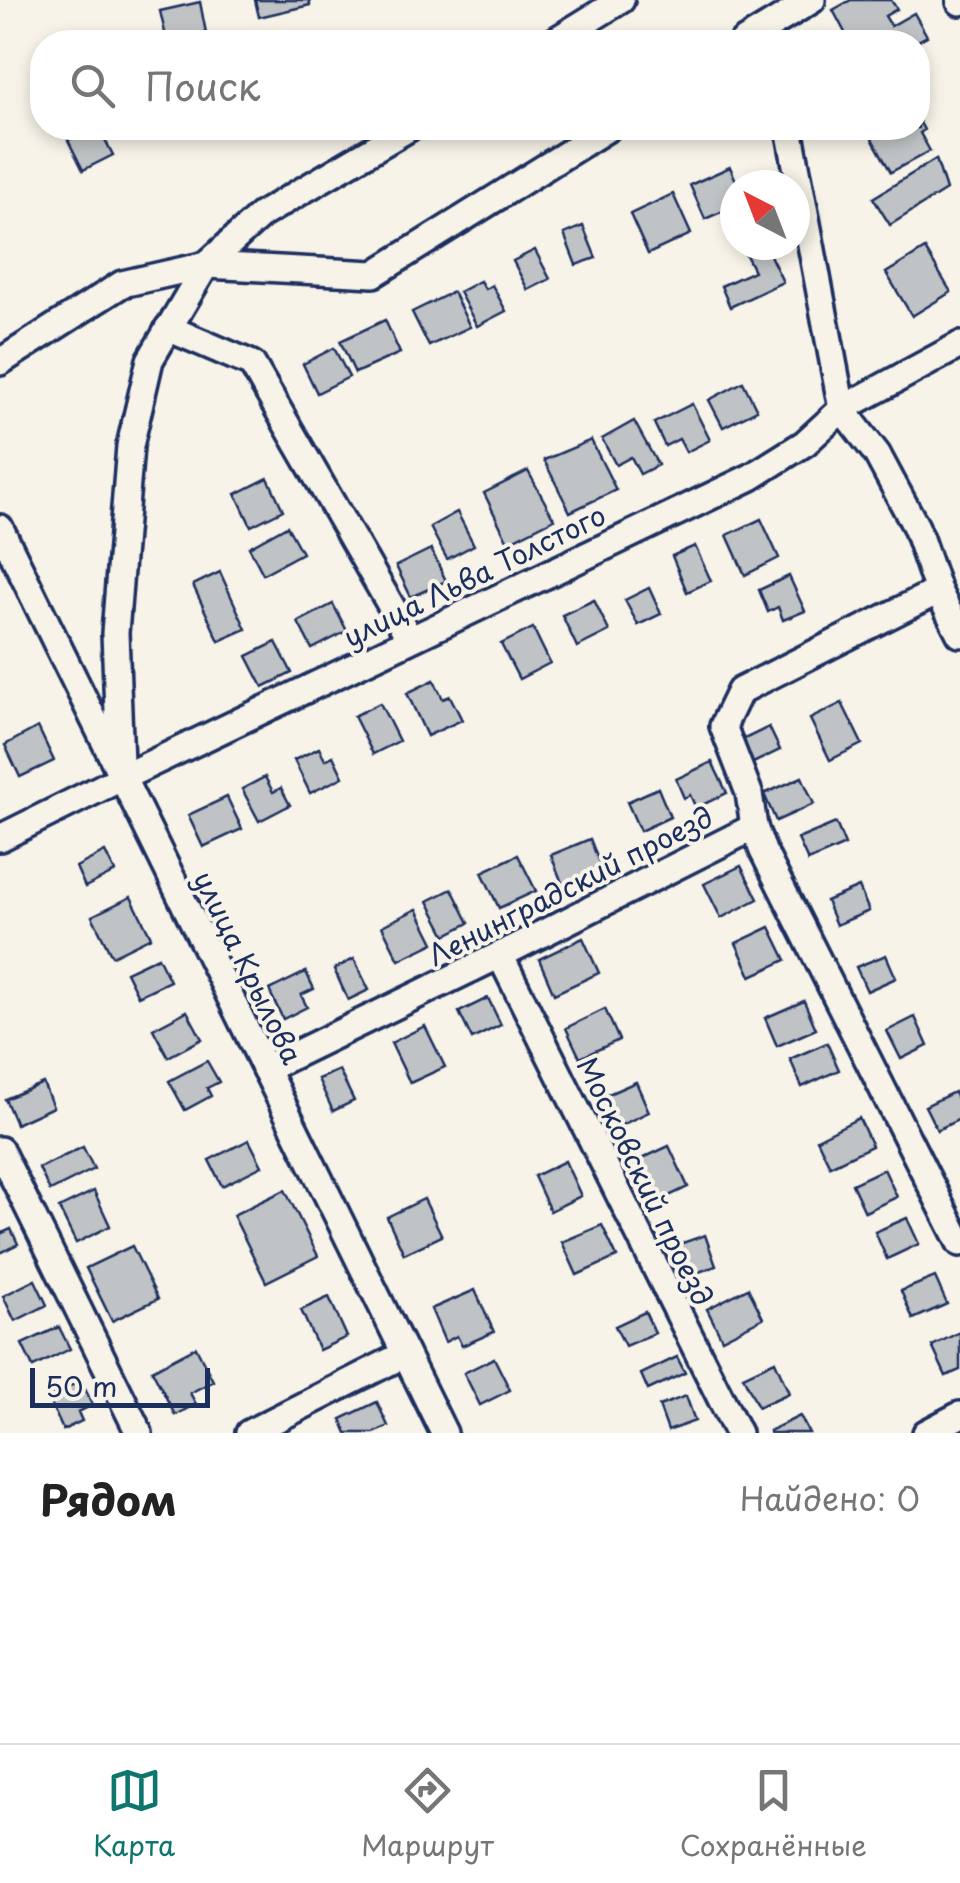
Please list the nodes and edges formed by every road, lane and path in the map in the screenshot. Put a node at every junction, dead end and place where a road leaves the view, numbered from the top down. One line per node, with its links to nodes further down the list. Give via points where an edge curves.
1 (621, 0): 4 (street)
2 (762, 0): 5 (street)
3 (812, 0): 6 (street)
4 (572, 30)
5 (771, 30)
6 (777, 30)
7 (388, 140): 10 (street, via 260,215)
8 (580, 140): 10 (street, via 374,274)
9 (791, 140): 14 (street)
10 (206, 265): 11 (street); 13 (street, via 122,284)
11 (168, 328): 19 (street, via 252,364); 20 (street, via 150,360 130,446 115,634)
12 (960, 344): 14 (street, улица Льва Толстого)
13 (0, 362)
14 (842, 408): 17 (street, via 877,454 916,527); 19 (street, улица Льва Толстого, via 806,443 751,477)
15 (0, 528): 16 (street, улица Крылова)
16 (7, 557): 20 (street, улица Крылова)
17 (938, 591): 18 (street); 21 (street, via 740,691 723,726 749,793)
18 (960, 634)
19 (410, 639): 20 (street, улица Льва Толстого)
20 (121, 778): 22 (street, улица Льва Толстого); 24 (street, улица Крылова)
21 (754, 827): 23 (street, Ленинградский проезд); 26 (street, Ленинградский проезд)
22 (0, 838)
23 (500, 956): 24 (street, Ленинградский проезд); 32 (street, Московский проезд)
24 (266, 1070): 27 (street, улица Крылова)
25 (0, 1150): 29 (street)
26 (960, 1244)
27 (405, 1354): 30 (street); 31 (street, улица Крылова)
28 (960, 1416): 33 (street)
29 (139, 1433)
30 (249, 1433)
31 (444, 1433)
32 (738, 1433)
33 (926, 1433)

